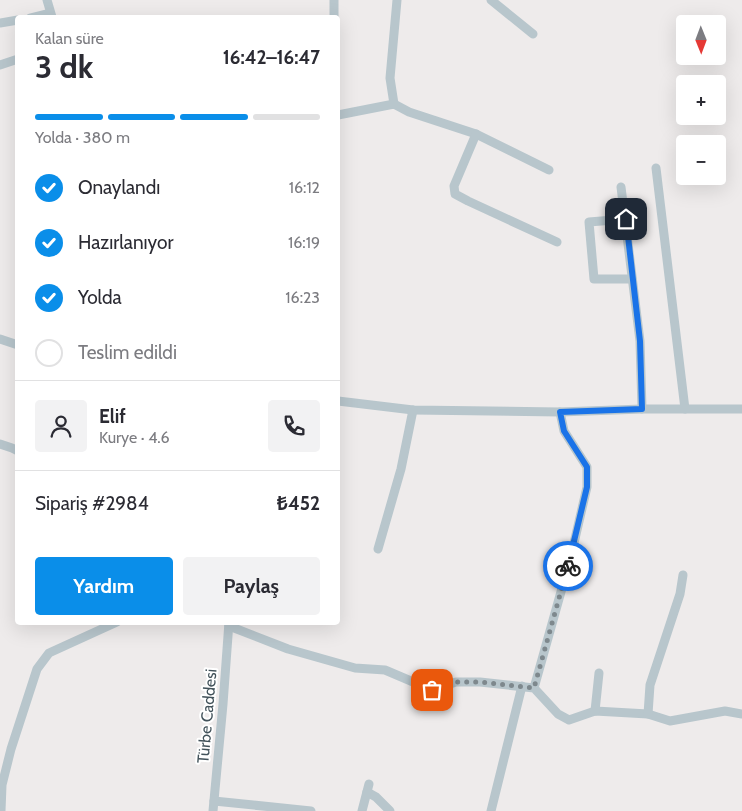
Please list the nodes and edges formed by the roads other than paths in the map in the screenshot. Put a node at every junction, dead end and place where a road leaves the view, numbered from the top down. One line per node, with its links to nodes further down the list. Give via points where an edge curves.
1 (47, 0): 5 (street)
2 (334, 0): 6 (street)
3 (397, 0): 12 (street, via 390,78)
4 (491, 0): 9 (street)
5 (51, 15)
6 (334, 15)
7 (15, 20): 8 (street)
8 (0, 23)
9 (533, 34)
10 (15, 60): 11 (street)
11 (0, 66)
12 (394, 104): 13 (street); 14 (street)
13 (340, 115)
14 (476, 134): 16 (street); 19 (street, via 454,186 455,194)
15 (656, 168): 25 (street)
16 (548, 170)
17 (621, 187): 18 (street)
18 (626, 219): 20 (street); 20 (street, via 589,222 594,279)
19 (557, 242)
20 (632, 279): 24 (street, via 640,341)
21 (0, 339): 22 (street)
22 (15, 344)
23 (340, 401): 27 (street)
24 (642, 409): 25 (street); 28 (street)
25 (685, 409): 26 (street)
26 (742, 409)
27 (413, 410): 28 (street); 31 (street, via 401,469)
28 (560, 412): 38 (street, via 564,431 587,467 587,487)
29 (0, 444): 30 (street)
30 (15, 450)
31 (378, 549)
32 (683, 575): 40 (street, via 680,594 650,685)
33 (110, 625): 43 (street, via 49,653 37,669 11,749 2,785)
34 (229, 625): 42 (street, Türbe Caddesi)
35 (231, 625): 37 (street, via 288,650 355,668 385,670 432,690 456,682)
36 (599, 673): 39 (street)
37 (522, 686): 38 (street); 48 (street)
38 (534, 688): 39 (street, via 558,714 569,720)
39 (595, 711): 40 (street)
40 (648, 714): 41 (street, via 670,721 725,711)
41 (742, 714)
42 (214, 801): 44 (street, Türbe Caddesi); 45 (street)
43 (1, 811)
44 (213, 811)
45 (311, 811)
46 (362, 811): 47 (street, via 368,788)
47 (390, 811)
48 (491, 811)

